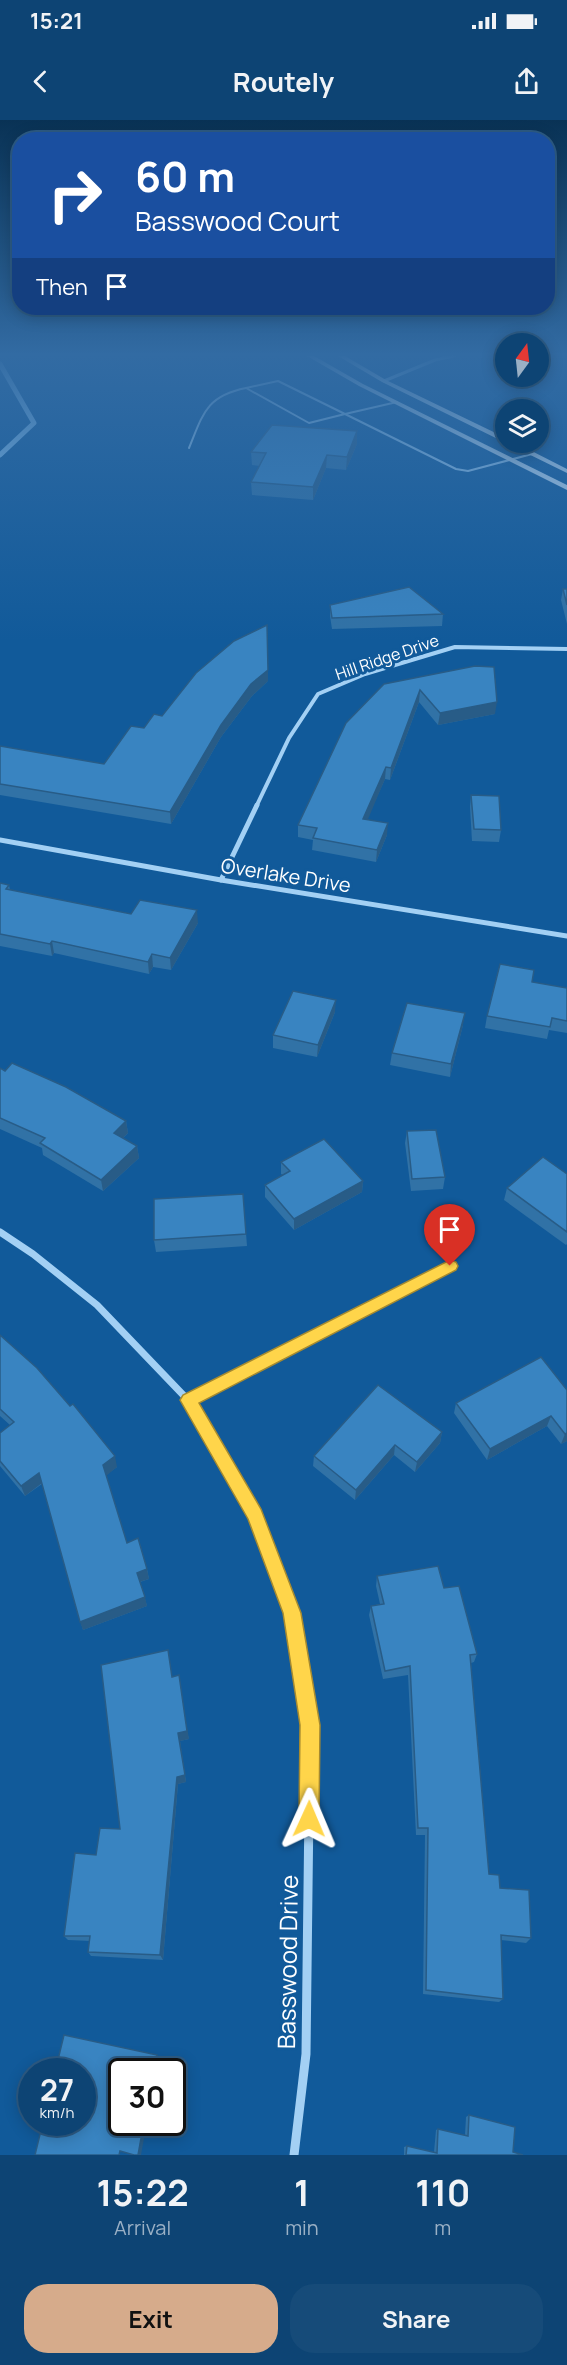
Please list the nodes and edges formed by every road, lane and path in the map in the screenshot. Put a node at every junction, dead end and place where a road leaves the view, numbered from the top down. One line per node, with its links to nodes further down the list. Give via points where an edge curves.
1 (419, 451): 4 (lane, via 468,471)
2 (492, 451): 4 (main road)
3 (532, 454): 4 (lane); 5 (main road)
4 (508, 459): 6 (main road)
5 (567, 471)
6 (567, 488)
7 (567, 649): 9 (street, Hill Ridge Drive, via 455,647 365,674 318,694 289,738)
8 (0, 840): 9 (street, Overlake Drive)
9 (221, 880): 10 (street, Overlake Drive)
10 (567, 936)
11 (0, 1232): 13 (street, Basswood Drive, via 97,1305)
12 (450, 1266): 13 (street)
13 (188, 1400): 14 (street, Basswood Drive, via 259,1526 292,1613 310,1725 306,2054)
14 (294, 2155)

